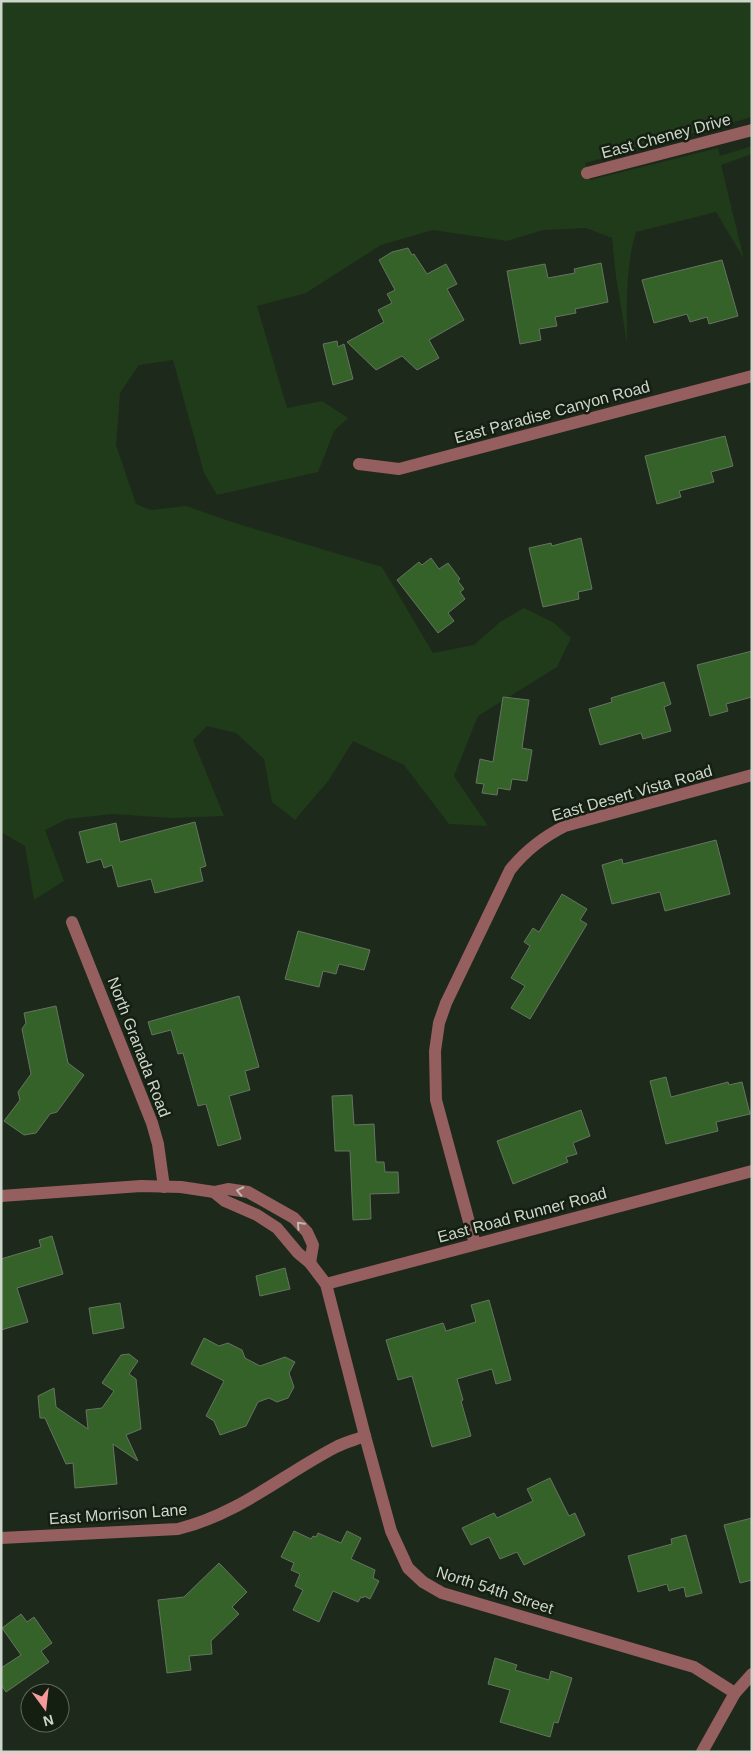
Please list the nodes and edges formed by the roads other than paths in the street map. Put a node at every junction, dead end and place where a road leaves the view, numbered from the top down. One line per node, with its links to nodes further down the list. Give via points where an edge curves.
1 (752, 130): 2 (street, East Cheney Drive)
2 (588, 173)
3 (752, 376): 4 (street, East Paradise Canyon Road, via 399,469)
4 (359, 464)
5 (752, 775): 11 (street, East Desert Vista Road, via 565,826 523,854 510,870 446,1004 435,1051 436,1100)
6 (72, 922): 8 (street, North Granada Road, via 152,1123)
7 (752, 1171): 11 (street, East Road Runner Road)
8 (164, 1187): 9 (street); 10 (street)
9 (214, 1192): 12 (street, via 277,1228); 12 (street, one-way to 9, via 313,1246 307,1232 294,1218 248,1192 228,1188)
10 (1, 1196)
11 (475, 1244): 13 (street, East Road Runner Road)
12 (310, 1263): 13 (street)
13 (326, 1284): 14 (street, North 54th Street)
14 (365, 1436): 15 (street, East Morrison Lane, via 336,1447 234,1508 201,1523 178,1529); 17 (street, North 54th Street, via 391,1530 408,1568 422,1582 442,1593 694,1667)
15 (1, 1538)
16 (752, 1674): 17 (street)
17 (735, 1693): 18 (street)
18 (702, 1752)

